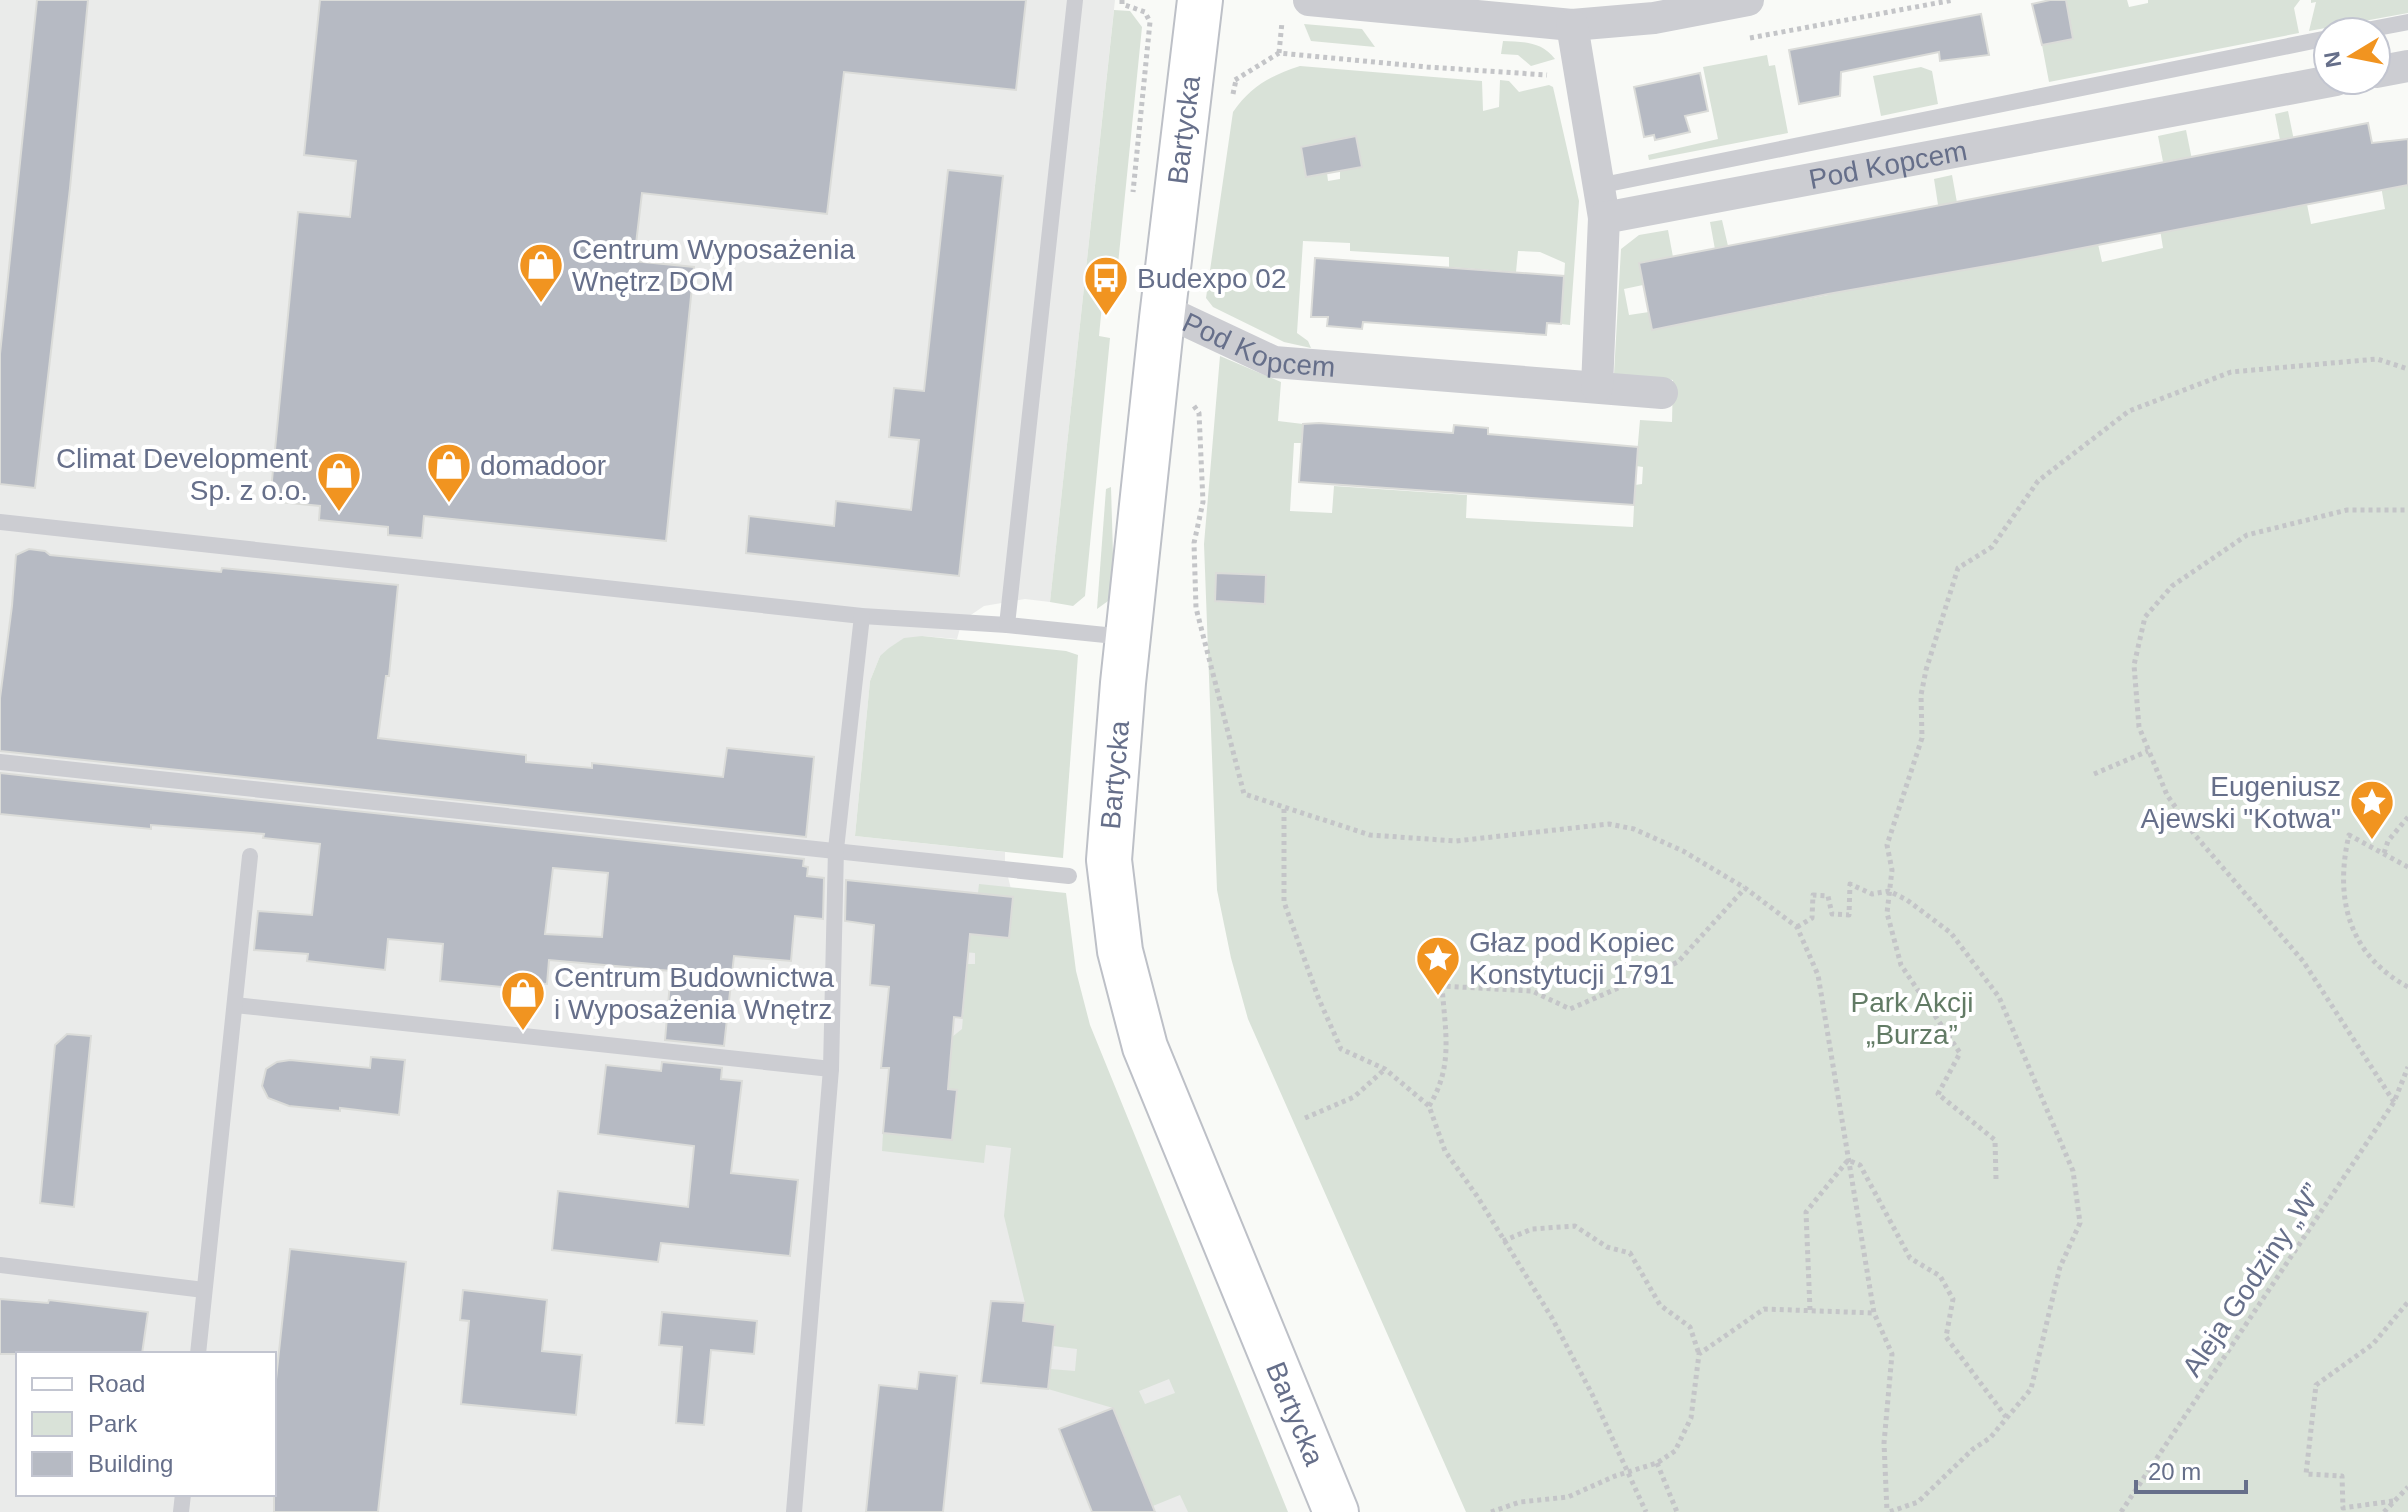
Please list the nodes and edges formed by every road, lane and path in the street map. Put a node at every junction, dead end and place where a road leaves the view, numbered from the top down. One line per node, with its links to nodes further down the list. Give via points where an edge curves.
1 (1075, 0): 25 (lane)
2 (1122, 0): 11 (path, via 1145,12 1150,22)
3 (1200, 0): 17 (street, Bartycka)
4 (1748, 0): 7 (street, via 1654,18)
5 (1953, 0): 8 (path)
6 (1296, 7): 7 (street); 10 (path)
7 (1572, 25): 15 (street)
8 (1745, 39)
9 (2312, 41): 15 (lane)
10 (1279, 53): 12 (path); 13 (path)
11 (1145, 69)
12 (1551, 74)
13 (1236, 80)
14 (2312, 85): 16 (street, Pod Kopcem)
15 (1598, 186): 16 (street)
16 (1604, 218): 19 (street)
17 (1163, 310): 19 (street, Pod Kopcem, via 1274,362); 26 (street, Bartycka)
18 (2408, 369): 38 (path, via 2377,359 2231,372 2129,411 2038,481 1992,547 1958,568 1926,670 1922,738 1887,845)
19 (1597, 387): 20 (street, Pod Kopcem)
20 (1662, 393)
21 (1192, 403): 30 (path, via 1199,413 1203,502 1194,543 1196,608 1244,794)
22 (2408, 510): 27 (path, via 2347,510 2247,535 2172,586 2145,617 2134,665 2139,727)
23 (0, 522): 24 (lane)
24 (862, 616): 25 (lane); 32 (lane)
25 (1007, 625): 26 (lane)
26 (1128, 637): 64 (street, Bartycka, via 1109,860 1120,951 1145,1047)
27 (2148, 751): 29 (path); 45 (path, via 2176,808 2303,961)
28 (0, 762): 32 (lane)
29 (2094, 774)
30 (1284, 809): 37 (path, via 1370,835 1456,841 1609,824 1683,851); 44 (path, via 1284,902 1318,997 1341,1049)
31 (2408, 817): 33 (path)
32 (836, 849): 36 (lane); 43 (lane)
33 (2384, 853): 35 (path); 40 (path, via 2349,835 2342,871 2348,917 2371,961)
34 (250, 856): 41 (lane)
35 (2408, 867)
36 (1069, 876)
37 (1745, 888): 39 (path); 46 (path, via 1678,962 1570,1009 1532,991 1442,986 1447,1060)
38 (1889, 891): 39 (path, via 1872,894 1850,884 1849,915 1832,914 1828,896 1813,895 1812,918); 49 (path, via 1887,913 1901,965 1960,1053 1938,1094 1995,1140); 58 (path, via 1951,933 1999,997 2073,1171 2080,1223 2060,1267 2031,1389)
39 (1797, 927): 48 (path, via 1818,975)
40 (2408, 987)
41 (235, 1005): 43 (lane); 52 (lane)
42 (2408, 1067): 45 (path, Aleja Godziny „W”)
43 (831, 1069): 63 (lane)
44 (1385, 1069): 46 (path); 47 (path, via 1354,1097)
45 (2394, 1102): 69 (path, Aleja Godziny „W”)
46 (1429, 1106): 50 (path, via 1445,1151)
47 (1305, 1118)
48 (1848, 1160): 54 (path, via 1806,1212); 55 (path); 58 (path, via 1860,1165 1910,1258 1940,1276 1953,1299 1946,1337)
49 (1996, 1179)
50 (1502, 1241): 57 (path, via 1532,1229 1575,1226 1607,1247 1630,1253 1660,1305 1690,1327); 60 (path, via 1552,1318)
51 (0, 1265): 52 (lane)
52 (204, 1290): 56 (lane)
53 (2408, 1302): 62 (path, via 2373,1344 2316,1385 2306,1474 2342,1476 2343,1508)
54 (1810, 1310): 55 (path); 57 (path, via 1764,1309)
55 (1874, 1313): 68 (path, via 1892,1354 1884,1443)
56 (198, 1352)
57 (1699, 1354): 59 (path, via 1691,1418 1675,1451)
58 (2006, 1417): 68 (path, via 1918,1502)
59 (1657, 1463): 60 (path); 67 (path)
60 (1628, 1473): 65 (path, via 1568,1497 1520,1502); 66 (path)
61 (2408, 1487): 62 (path)
62 (2393, 1501): 70 (path)
63 (794, 1512)
64 (1336, 1512)
65 (1491, 1512)
66 (1646, 1512)
67 (1677, 1512)
68 (1888, 1512)
69 (2121, 1512)
70 (2384, 1512)

